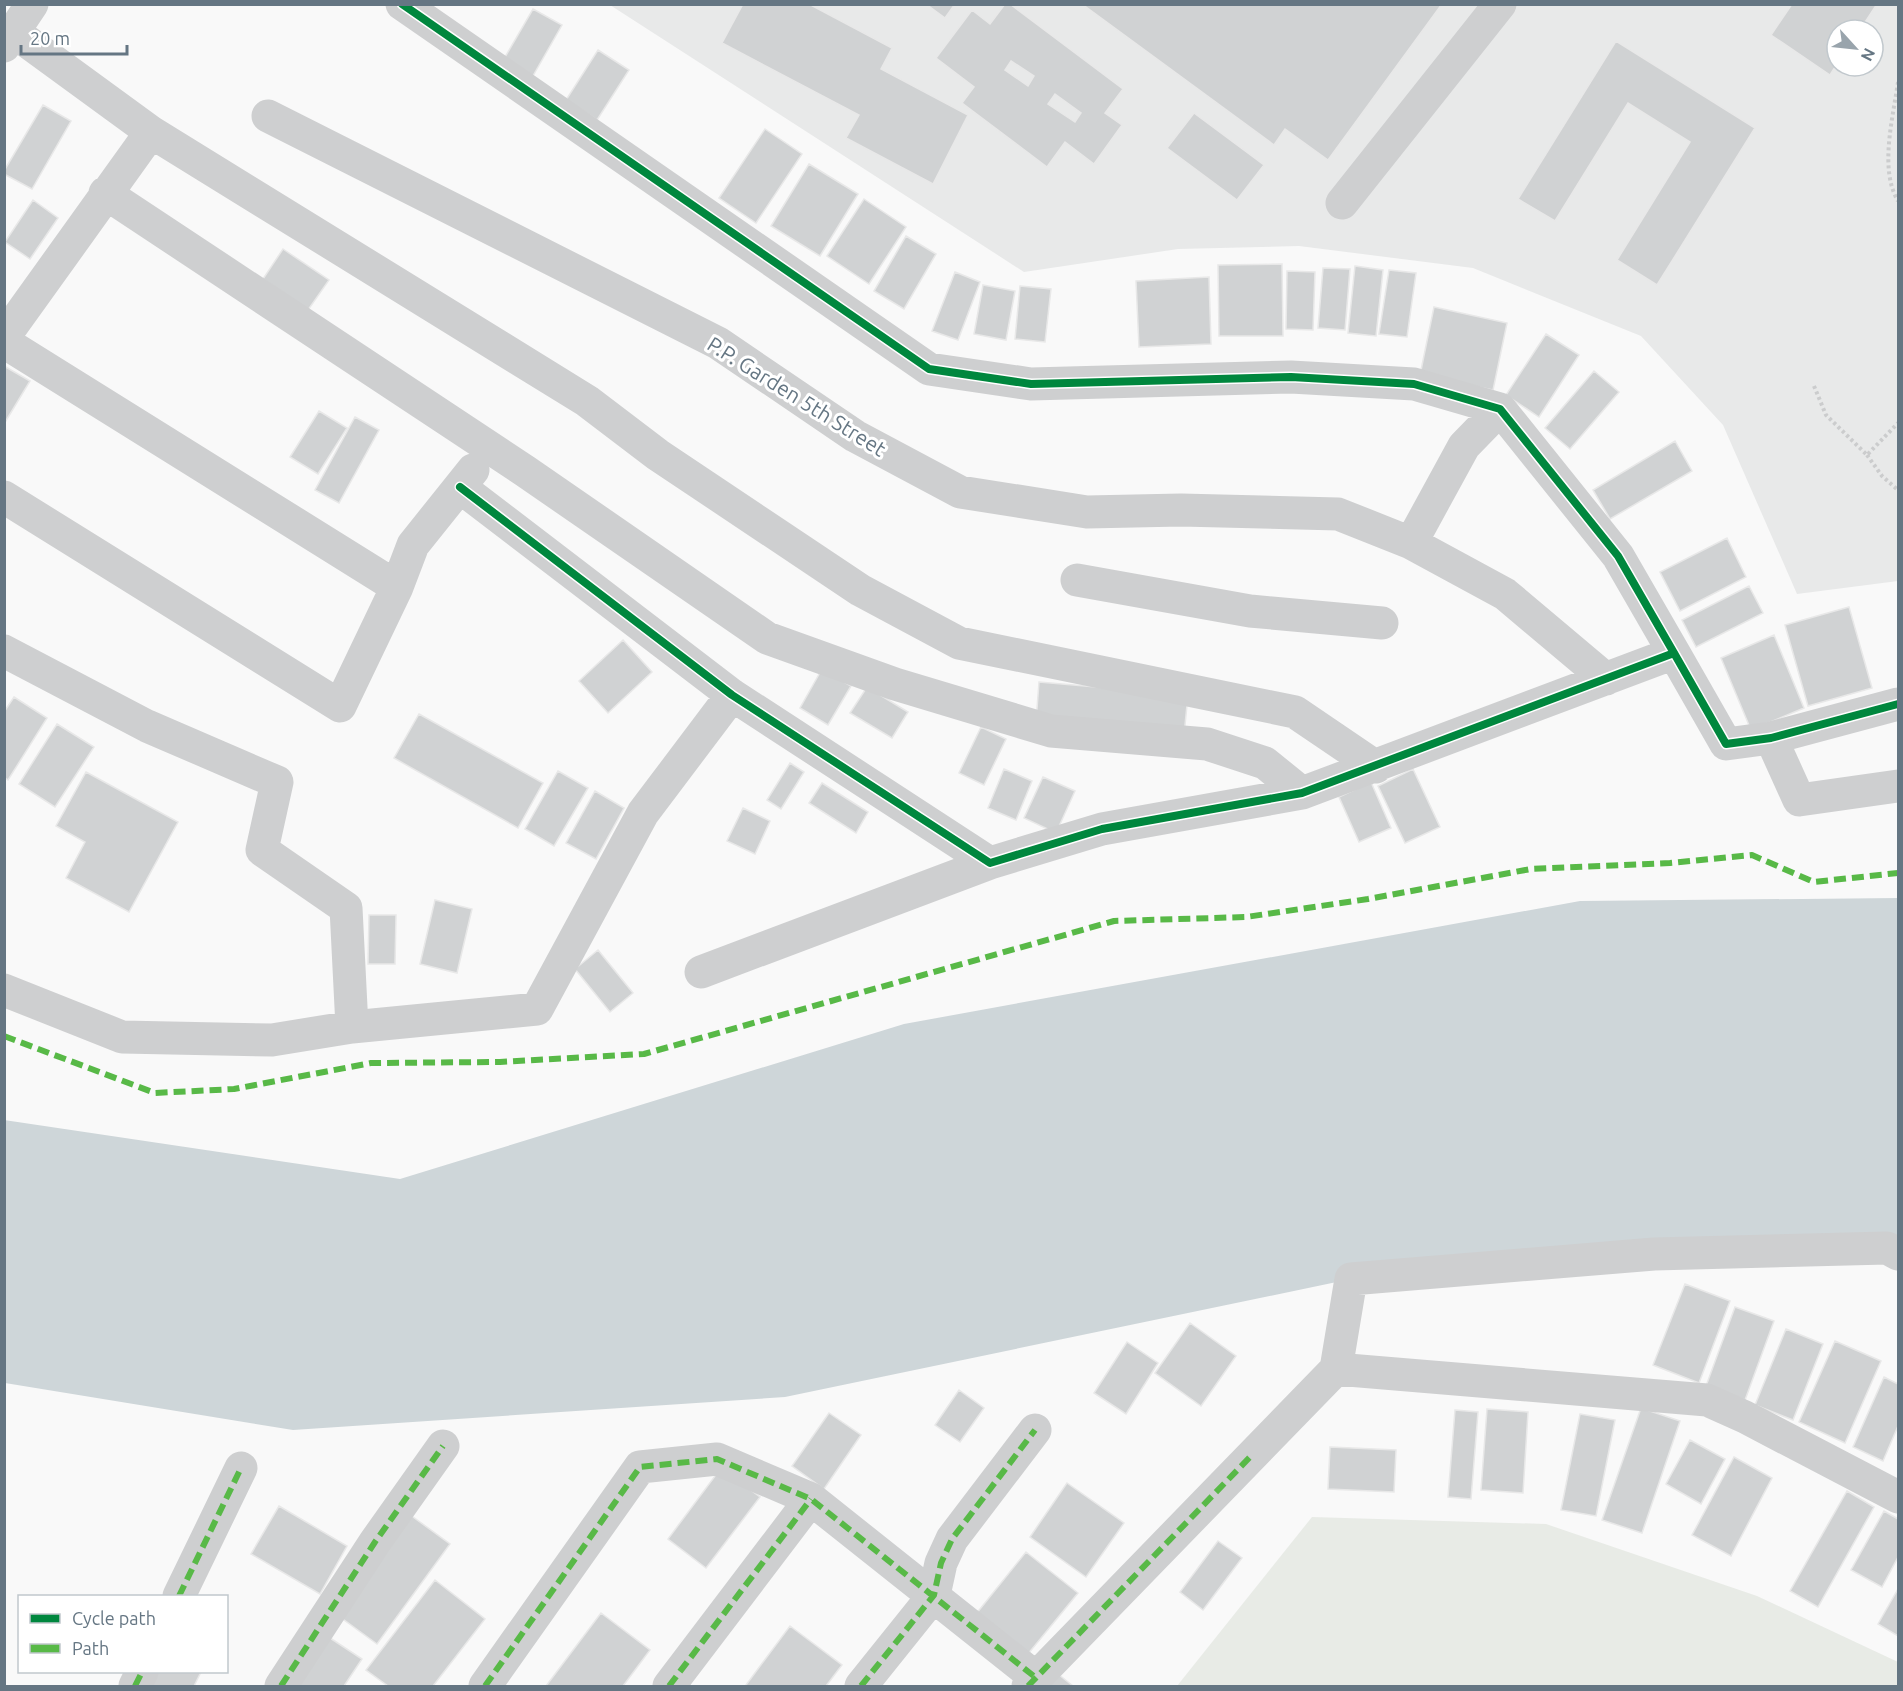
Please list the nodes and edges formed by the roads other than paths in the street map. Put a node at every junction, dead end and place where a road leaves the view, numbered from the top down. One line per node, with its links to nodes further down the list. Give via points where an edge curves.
1 (32, 4): 4 (street)
2 (402, 4): 11 (street, via 929,369 1031,384 1291,377 1414,384)
3 (1500, 4): 8 (street)
4 (9, 39): 6 (street)
5 (268, 117): 15 (street, P.P. Garden 5th Street, via 718,344 855,436 960,492 1087,512 1338,514)
6 (151, 132): 7 (street); 25 (street, via 587,401 667,462 860,590 959,644 1295,712)
7 (105, 193): 9 (street); 12 (street)
8 (1342, 203)
9 (4, 337)
10 (4, 342): 17 (street)
11 (1500, 409): 15 (street, via 1464,446); 20 (street, via 1618,556)
12 (489, 449): 13 (street); 27 (street, via 767,638 895,684 1051,731 1207,744 1265,763)
13 (460, 487): 17 (street, via 414,545); 22 (street)
14 (4, 497): 17 (street, via 340,706)
15 (1411, 543): 21 (street, P.P. Garden 5th Street, via 1505,594)
16 (1077, 580): 18 (street, via 1250,611)
17 (397, 586)
18 (1382, 623)
19 (4, 651): 31 (street, via 147,726 278,782 262,850 346,908)
20 (1674, 653): 21 (street); 24 (street, via 1726,744)
21 (1606, 679): 25 (street)
22 (732, 695): 28 (street); 31 (street, via 643,813 537,1009)
23 (1899, 704): 24 (street)
24 (1771, 738): 26 (street, via 1799,800)
25 (1376, 767): 27 (street)
26 (1899, 786)
27 (1302, 793): 28 (street, via 1102,829)
28 (990, 863): 29 (street)
29 (700, 972)
30 (4, 990): 31 (street, via 122,1036 272,1040)
31 (352, 1027)
32 (1899, 1254): 33 (street, via 1887,1248 1654,1254 1351,1279)
33 (1336, 1369): 37 (street, via 1707,1400); 41 (street)
34 (1035, 1430): 40 (street, via 952,1539 941,1563)
35 (443, 1446): 42 (street)
36 (241, 1468): 39 (street)
37 (1899, 1497)
38 (811, 1499): 40 (street); 43 (street, via 717,1459 640,1467); 44 (street)
39 (178, 1595)
40 (934, 1595): 41 (street); 45 (street)
41 (1032, 1682)
42 (281, 1686)
43 (485, 1686)
44 (669, 1686)
45 (861, 1686)

